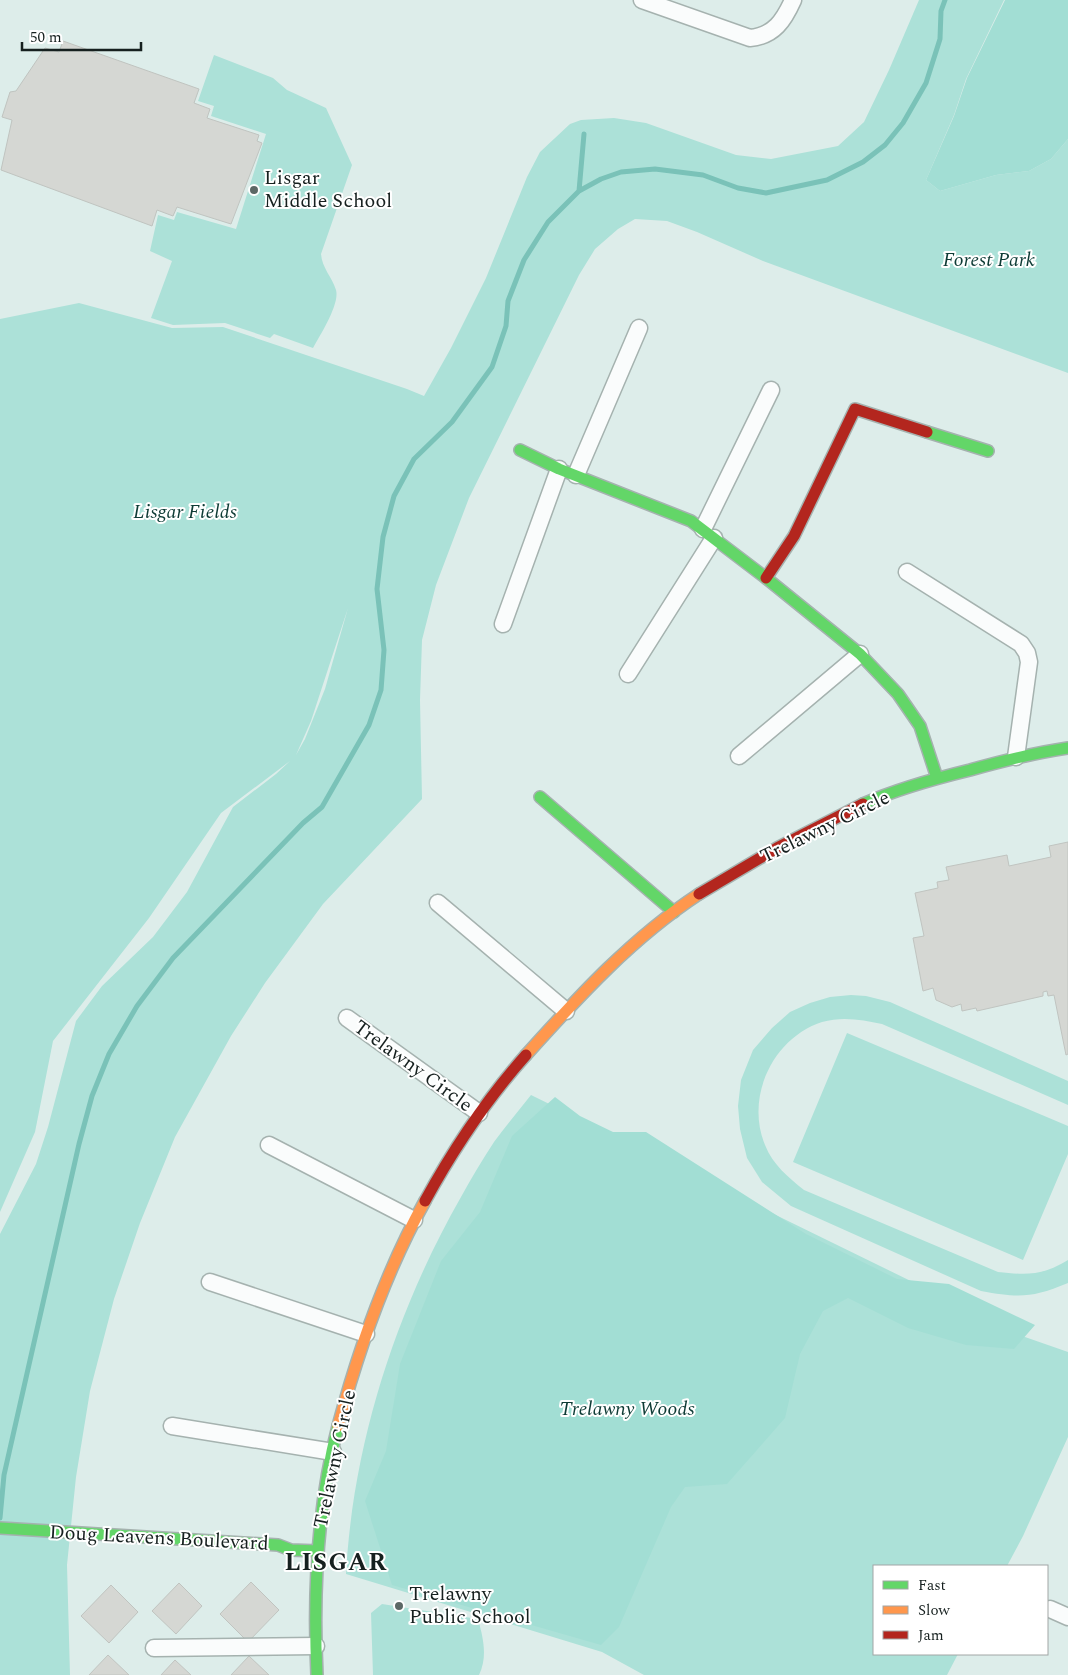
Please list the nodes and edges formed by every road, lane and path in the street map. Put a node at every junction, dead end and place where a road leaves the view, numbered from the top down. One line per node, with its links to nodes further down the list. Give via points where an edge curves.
1 (642, 0): 2 (street, via 750,38 760,38 776,28)
2 (793, 0)
3 (638, 328): 8 (street)
4 (771, 390): 9 (street)
5 (520, 450): 7 (street)
6 (988, 451): 11 (street, via 855,409 794,536)
7 (559, 469): 8 (street); 12 (street)
8 (576, 476): 9 (street, via 691,521)
9 (709, 534): 11 (street); 14 (street)
10 (907, 572): 17 (street, via 1020,644 1027,653 1029,662)
11 (766, 578): 13 (street)
12 (502, 624)
13 (860, 654): 16 (street); 18 (street, via 898,694 920,726)
14 (628, 674)
15 (1068, 748): 17 (street, Trelawny Circle)
16 (739, 756)
17 (1016, 757): 18 (street, Trelawny Circle)
18 (937, 778): 21 (street, Trelawny Circle, via 876,799 817,826)
19 (540, 797): 21 (street)
20 (438, 903): 22 (street)
21 (674, 912): 22 (street, Trelawny Circle, via 629,948)
22 (566, 1011): 24 (street, Trelawny Circle)
23 (347, 1018): 24 (street, Trelawny Circle)
24 (479, 1113): 26 (street, Trelawny Circle)
25 (269, 1145): 26 (street)
26 (414, 1220): 28 (street, Trelawny Circle)
27 (210, 1282): 28 (street)
28 (366, 1334): 30 (street, Trelawny Circle)
29 (172, 1426): 30 (street)
30 (333, 1452): 32 (street, Trelawny Circle)
31 (0, 1528): 32 (street, Doug Leavens Boulevard)
32 (318, 1550): 35 (street, Trelawny Circle)
33 (1050, 1609): 34 (street)
34 (1068, 1617)
35 (316, 1646): 36 (street); 37 (street, Trelawny Circle)
36 (154, 1648)
37 (317, 1675)

